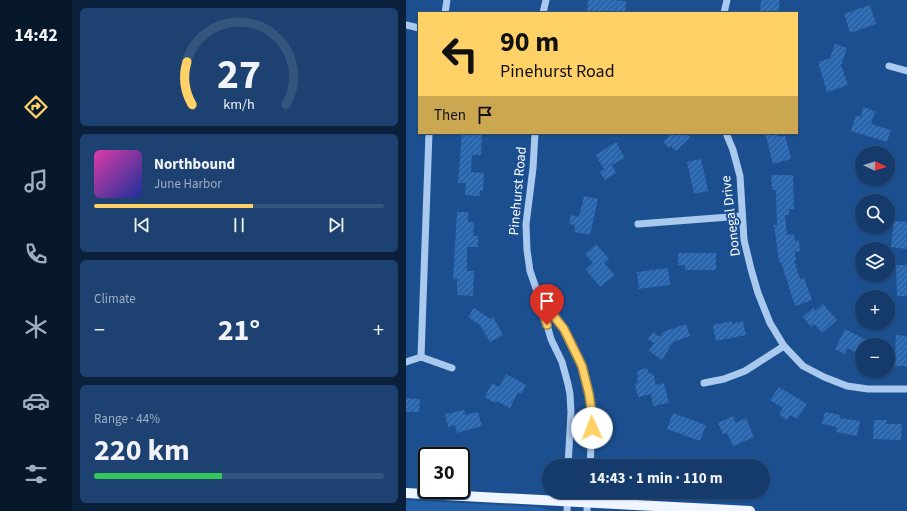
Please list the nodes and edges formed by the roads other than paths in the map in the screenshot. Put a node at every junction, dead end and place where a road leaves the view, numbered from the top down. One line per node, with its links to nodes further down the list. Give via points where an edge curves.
1 (447, 0): 4 (street)
2 (546, 0): 5 (street)
3 (727, 0): 6 (street)
4 (445, 12)
5 (543, 12)
6 (724, 12)
7 (406, 25): 8 (street)
8 (418, 28)
9 (889, 66): 10 (street)
10 (907, 71)
11 (429, 134): 18 (street)
12 (535, 134): 16 (street, Pinehurst Road, via 526,224 530,271)
13 (726, 134): 14 (street, Donegal Drive, via 740,176)
14 (742, 216): 15 (street); 17 (street, Donegal Drive, via 744,240 758,293 770,323)
15 (638, 224)
16 (539, 297): 23 (street, Pinehurst Road, via 569,389 571,413); 24 (street, Pinehurst Road, via 564,329 585,375 592,414)
17 (784, 346): 21 (street, via 745,371); 22 (street, Donegal Drive, via 803,366 847,386)
18 (421, 357): 19 (street); 20 (street)
19 (406, 362)
20 (452, 368)
21 (704, 383)
22 (907, 389)
23 (568, 459)
24 (590, 459)
25 (406, 493): 26 (main road)
26 (568, 501): 27 (main road)
27 (587, 502): 28 (main road)
28 (750, 511)

